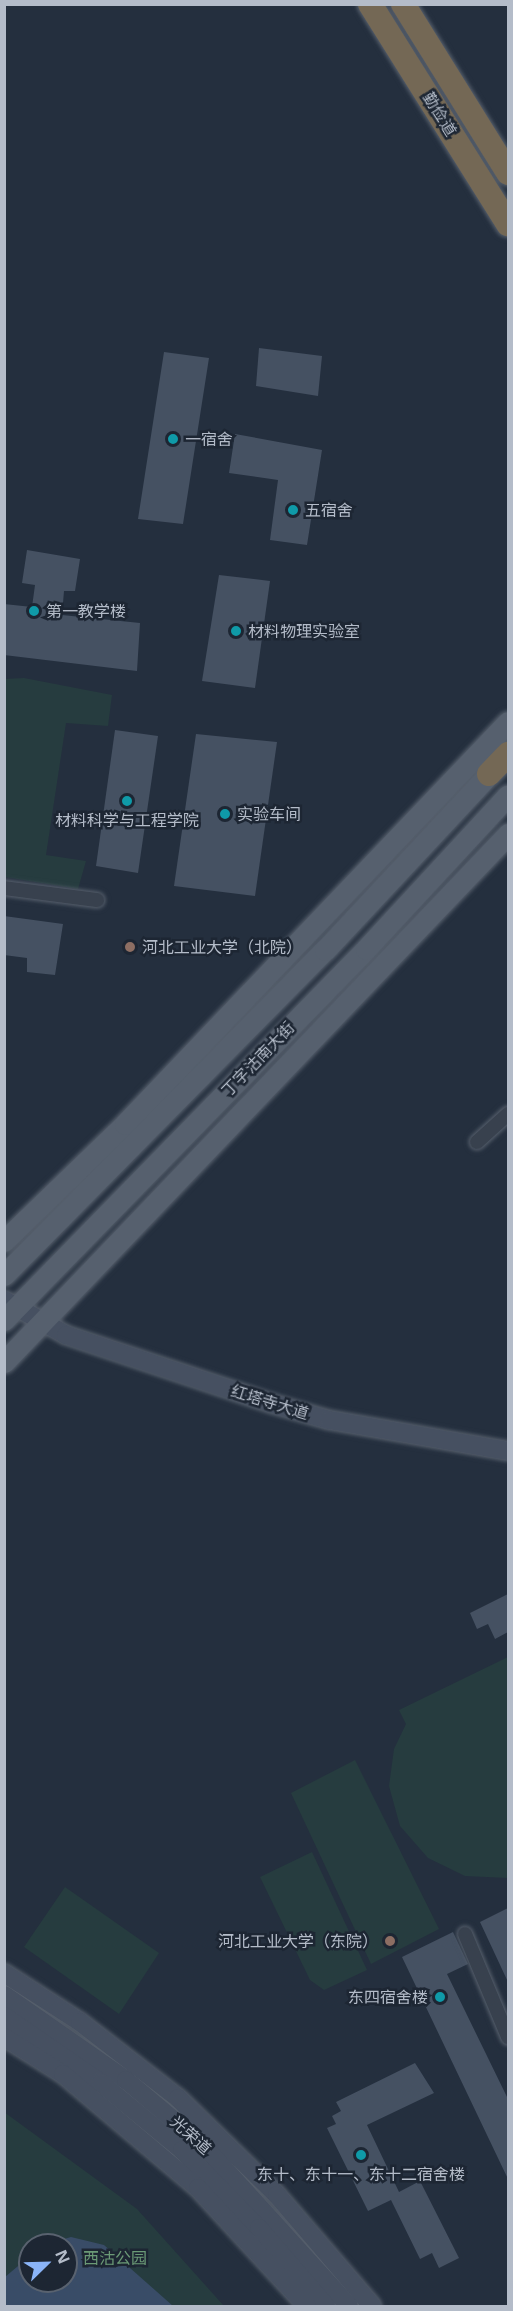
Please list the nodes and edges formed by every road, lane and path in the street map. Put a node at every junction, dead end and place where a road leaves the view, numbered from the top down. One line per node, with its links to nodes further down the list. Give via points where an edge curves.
1 (370, 4): 4 (highway, 勤俭道)
2 (403, 4): 3 (highway, 勤俭道)
3 (508, 172)
4 (508, 224)
5 (508, 722): 14 (main road)
6 (508, 754): 7 (highway)
7 (489, 774): 12 (main road, 丁字沽南大街)
8 (508, 795): 19 (main road, 丁字沽南大街, via 366,949)
9 (508, 834): 20 (main road)
10 (4, 888): 11 (street)
11 (97, 900)
12 (195, 1083): 14 (main road); 17 (main road, 丁字沽南大街)
13 (508, 1114): 15 (street)
14 (125, 1124): 16 (main road)
15 (477, 1142)
16 (4, 1241)
17 (4, 1275)
18 (4, 1285): 19 (main road, 红塔寺大道)
19 (11, 1307): 20 (main road, 红塔寺大道)
20 (41, 1322): 21 (main road); 22 (main road, 红塔寺大道, via 66,1335 329,1420)
21 (4, 1362)
22 (508, 1451)
23 (465, 1934): 28 (street)
24 (4, 1973): 32 (main road, via 80,2022 178,2098 277,2194)
25 (4, 1995): 31 (main road, 光荣道, via 107,2066 203,2145)
26 (4, 2016): 30 (main road, 光荣道, via 101,2083 182,2150 259,2228)
27 (4, 2037): 29 (main road, via 63,2074 173,2166)
28 (508, 2037)
29 (307, 2307)
30 (326, 2307)
31 (349, 2307)
32 (372, 2307)

